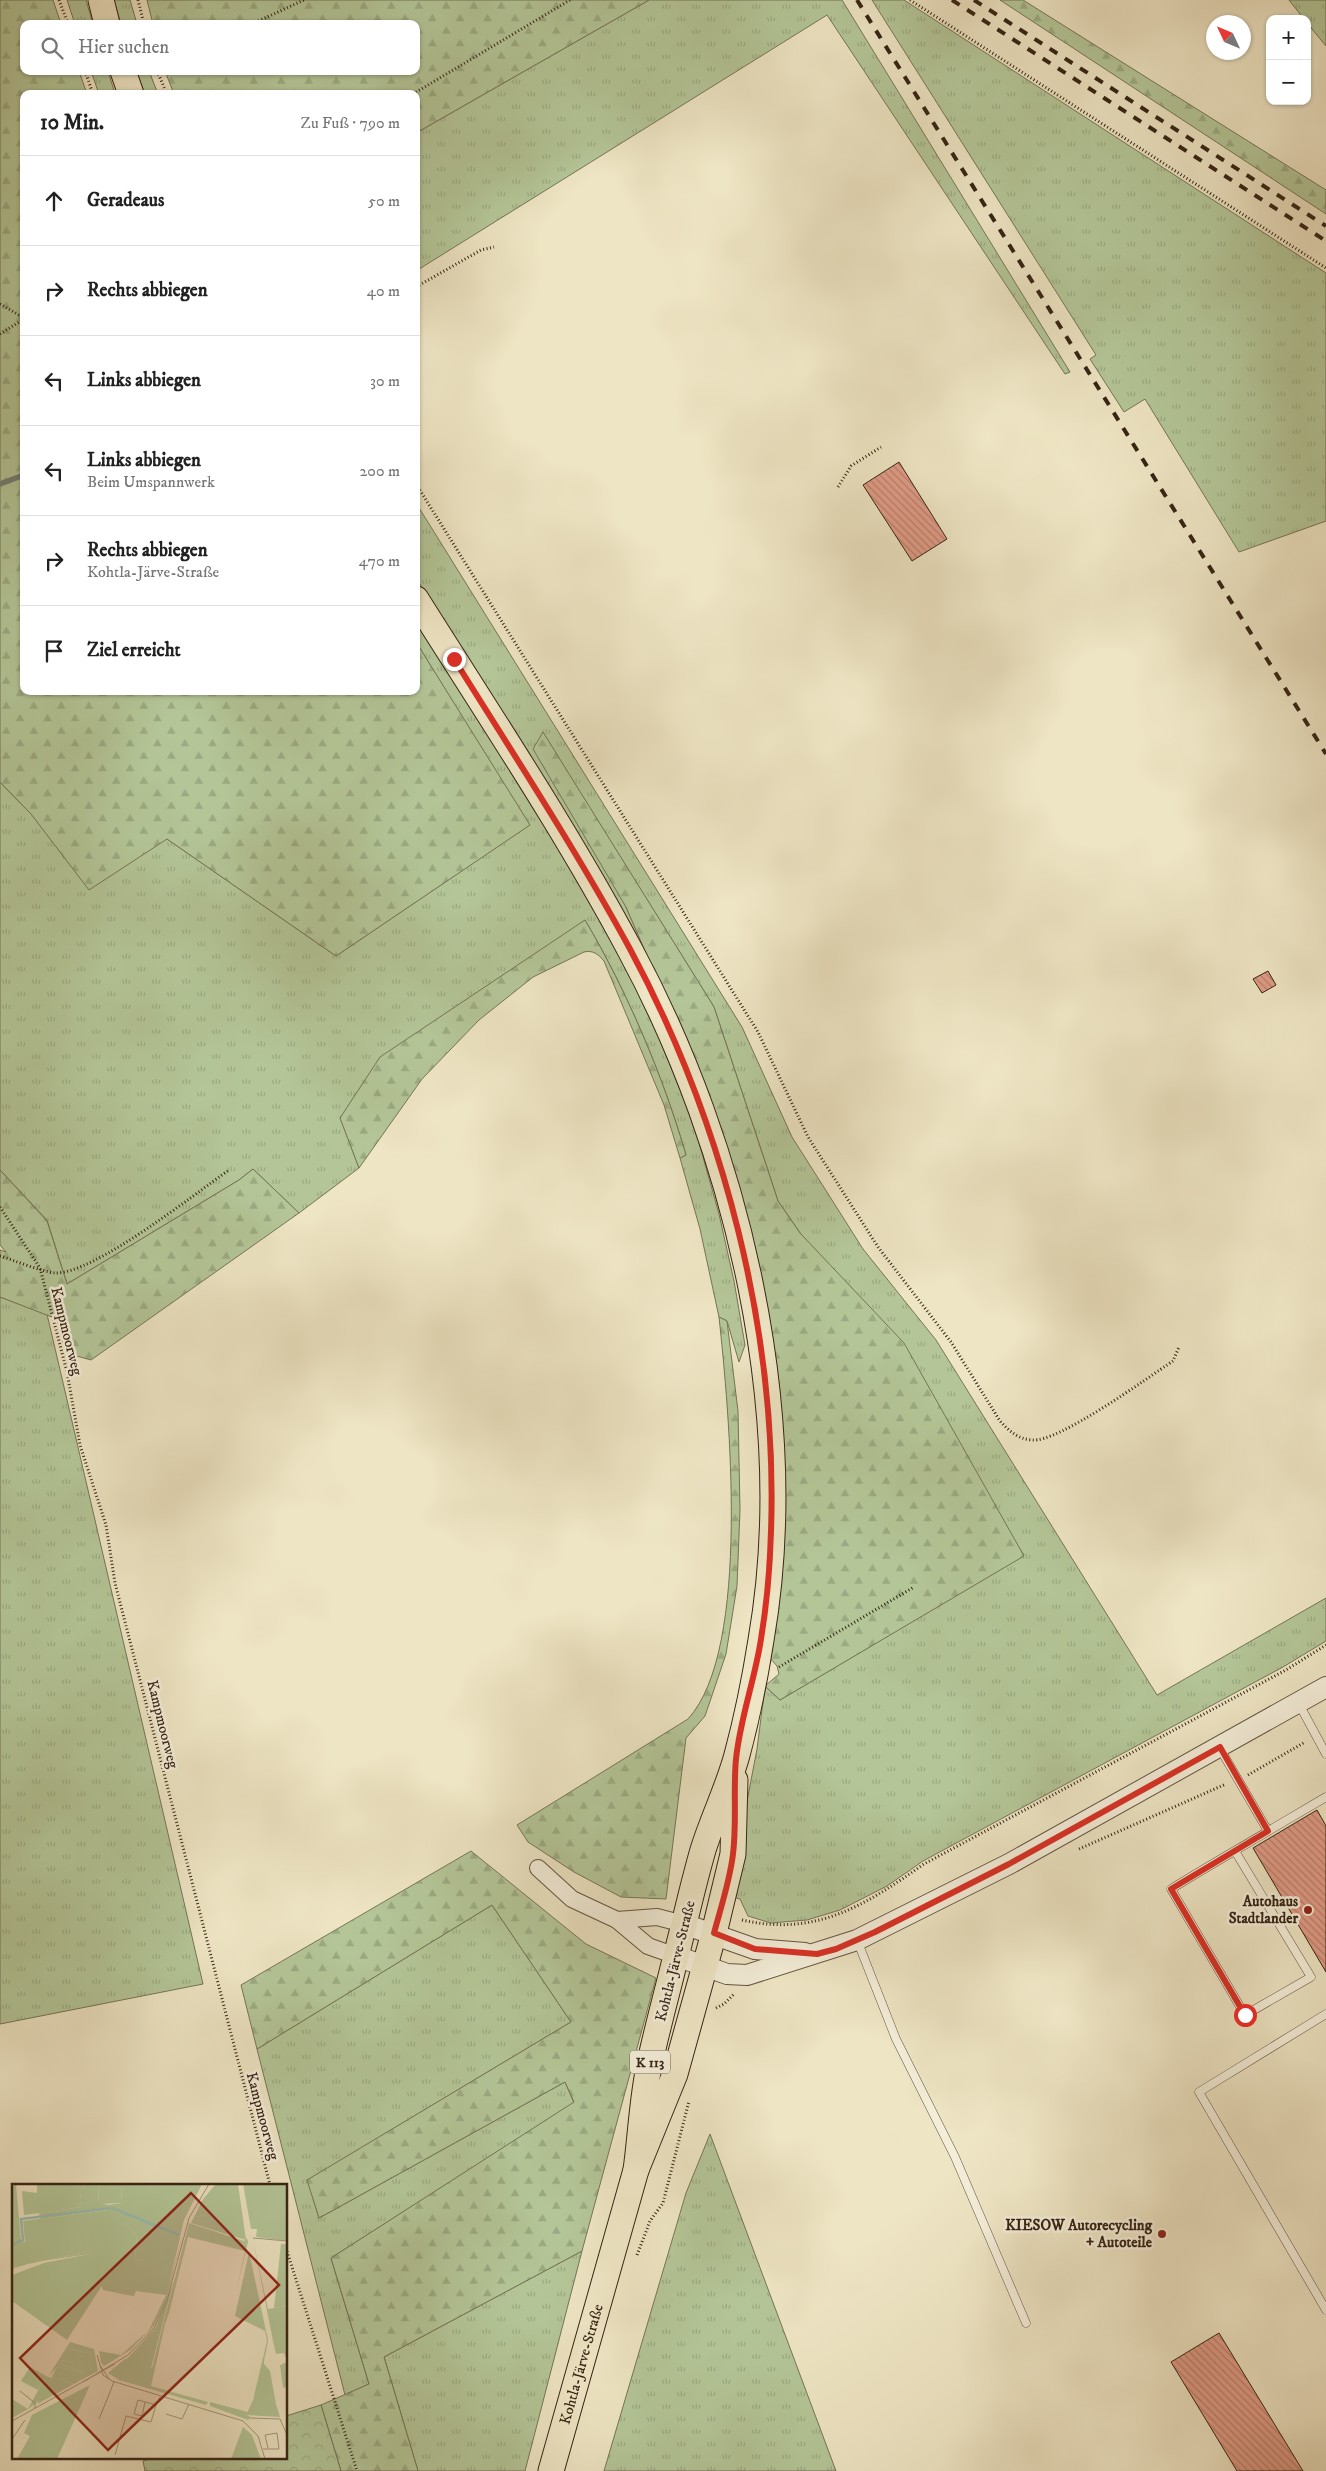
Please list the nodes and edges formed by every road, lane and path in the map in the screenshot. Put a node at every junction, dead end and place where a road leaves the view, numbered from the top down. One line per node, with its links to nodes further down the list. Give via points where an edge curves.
1 (59, 0): 7 (path)
2 (101, 0): 8 (main road)
3 (138, 0): 9 (path)
4 (304, 0): 10 (path)
5 (570, 0): 17 (path)
6 (910, 0): 19 (path)
7 (66, 20)
8 (107, 20)
9 (143, 20)
10 (261, 20)
11 (86, 75): 14 (path)
12 (124, 75): 15 (main road)
13 (159, 75): 16 (path)
14 (92, 90)
15 (130, 90)
16 (165, 90)
17 (420, 90)
18 (494, 247): 20 (path, via 481,250)
19 (1326, 268)
20 (420, 285)
21 (0, 304): 22 (path)
22 (20, 316)
23 (20, 321): 24 (path)
24 (0, 334)
25 (881, 447): 26 (path, via 851,466)
26 (838, 487)
27 (420, 490): 33 (path, via 758,1032 808,1137 878,1247 951,1342 1000,1421 1010,1432 1034,1441 1062,1432 1173,1361)
28 (420, 605): 36 (main road, Kohtla-Järve-Straße / K 113, via 526,774 630,950 666,1024 714,1148 743,1247 759,1338 769,1427 772,1479 769,1572 762,1638)
29 (229, 1170): 32 (path, via 107,1254 74,1271 54,1273)
30 (0, 1207): 32 (path, Kampmoorweg)
31 (0, 1256): 32 (path)
32 (40, 1268): 58 (path, Kampmoorweg, via 67,1372 80,1445 106,1525 115,1583)
33 (1179, 1347)
34 (914, 1587): 36 (path)
35 (1326, 1645): 50 (path, via 924,1864 870,1900 817,1921 790,1926 768,1926 742,1920)
36 (753, 1682): 41 (main road, Kohtla-Järve-Straße / K 113)
37 (1326, 1688): 38 (street)
38 (1299, 1704): 39 (street); 40 (lane)
39 (1220, 1747): 43 (lane); 49 (street, via 1009,1864)
40 (1326, 1754)
41 (736, 1757): 47 (main road, Kohtla-Järve-Straße / K 113, via 703,1850); 48 (main road, Kohtla-Järve-Straße / K 113, via 733,1854)
42 (1326, 1797): 43 (lane)
43 (1268, 1831): 44 (lane)
44 (1235, 1850): 44 (lane, via 1171,1889 1245,2015 1311,1976)
45 (538, 1868): 46 (street, via 572,1899)
46 (617, 1920): 47 (street, via 657,1917); 52 (street, via 648,1946)
47 (684, 1924): 48 (street); 52 (main road, Kohtla-Järve-Straße / K 113)
48 (714, 1933): 50 (street); 53 (main road, Kohtla-Järve-Straße / K 113)
49 (857, 1940): 51 (street); 62 (lane, via 896,2039 955,2157)
50 (738, 1942): 51 (street, via 755,1949)
51 (817, 1954): 53 (street, via 747,1975)
52 (676, 1956): 53 (street); 57 (main road, Kohtla-Järve-Straße / K 113, via 649,2065)
53 (716, 1970): 54 (path); 57 (main road, Kohtla-Järve-Straße / K 113)
54 (713, 2010)
55 (1326, 2014): 61 (lane, via 1199,2092)
56 (691, 2096): 60 (path, via 663,2202 650,2221)
57 (636, 2170): 64 (main road, Kohtla-Järve-Straße / K 113)
58 (270, 2184)
59 (288, 2254): 63 (path)
60 (636, 2257)
61 (1326, 2310)
62 (1026, 2323)
63 (357, 2471)
64 (551, 2471)

